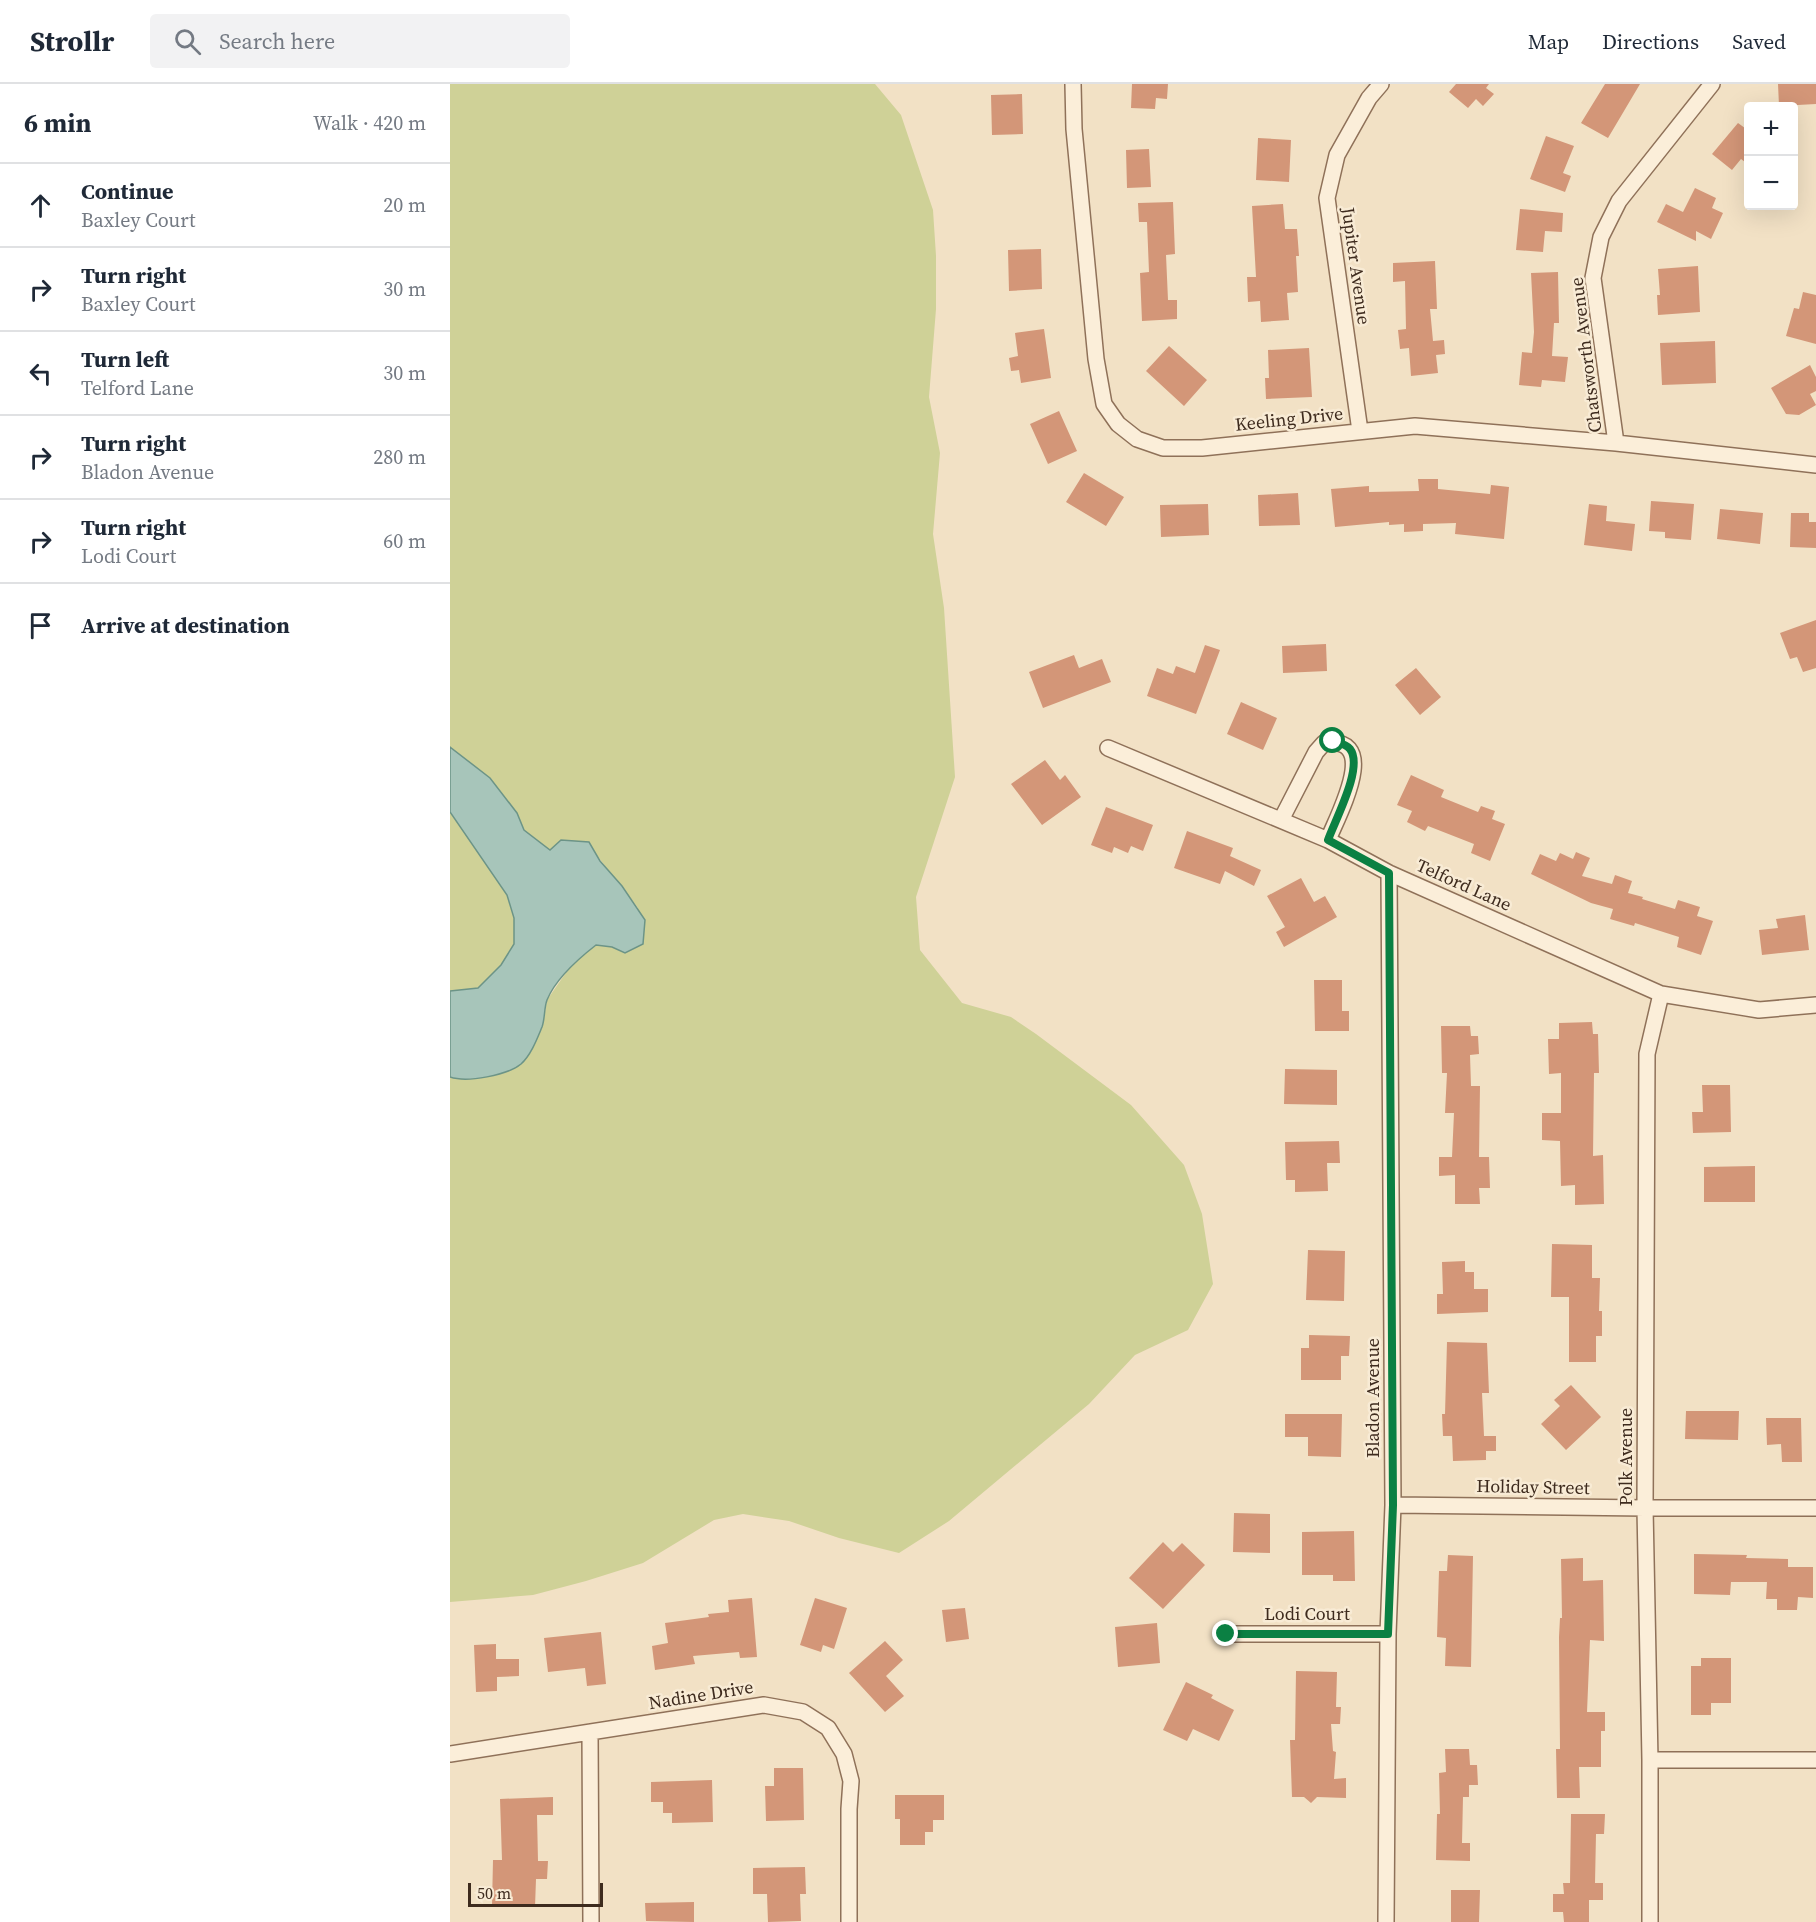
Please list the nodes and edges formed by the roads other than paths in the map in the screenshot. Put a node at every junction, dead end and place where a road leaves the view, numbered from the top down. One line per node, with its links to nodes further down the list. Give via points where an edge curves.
1 (1073, 84): 4 (street, Keeling Drive, via 1096,359 1104,404 1118,424 1137,439 1163,448 1202,448)
2 (1381, 84): 4 (street, Jupiter Avenue, via 1337,155 1327,198)
3 (1712, 84): 5 (street, Chatsworth Avenue, via 1619,201 1601,237 1593,278)
4 (1360, 431): 5 (street, Keeling Drive, via 1415,426)
5 (1616, 443): 6 (street, Keeling Drive)
6 (1816, 465)
7 (1108, 748): 8 (street, Telford Lane)
8 (1281, 820): 9 (street, Telford Lane); 9 (street, via 1324,743 1342,744 1350,749 1354,772)
9 (1328, 840): 10 (street, Telford Lane)
10 (1389, 873): 11 (street, Telford Lane); 13 (street, Bladon Avenue)
11 (1661, 994): 12 (street, Telford Lane, via 1759,1010); 14 (street, Polk Avenue, via 1647,1054)
12 (1816, 1005)
13 (1393, 1505): 14 (street, Holiday Street); 17 (street, Bladon Avenue)
14 (1645, 1508): 15 (street, Holiday Street); 20 (street, Polk Avenue)
15 (1816, 1508)
16 (1226, 1634): 17 (street, Lodi Court)
17 (1388, 1634): 24 (street, Bladon Avenue)
18 (590, 1732): 19 (street, Nadine Drive); 22 (street); 23 (street, Nadine Drive, via 764,1705 803,1712 828,1728 844,1754 851,1781)
19 (450, 1754)
20 (1650, 1760): 21 (street); 25 (street, Polk Avenue)
21 (1816, 1760)
22 (591, 1922)
23 (849, 1922)
24 (1386, 1922)
25 (1650, 1922)

